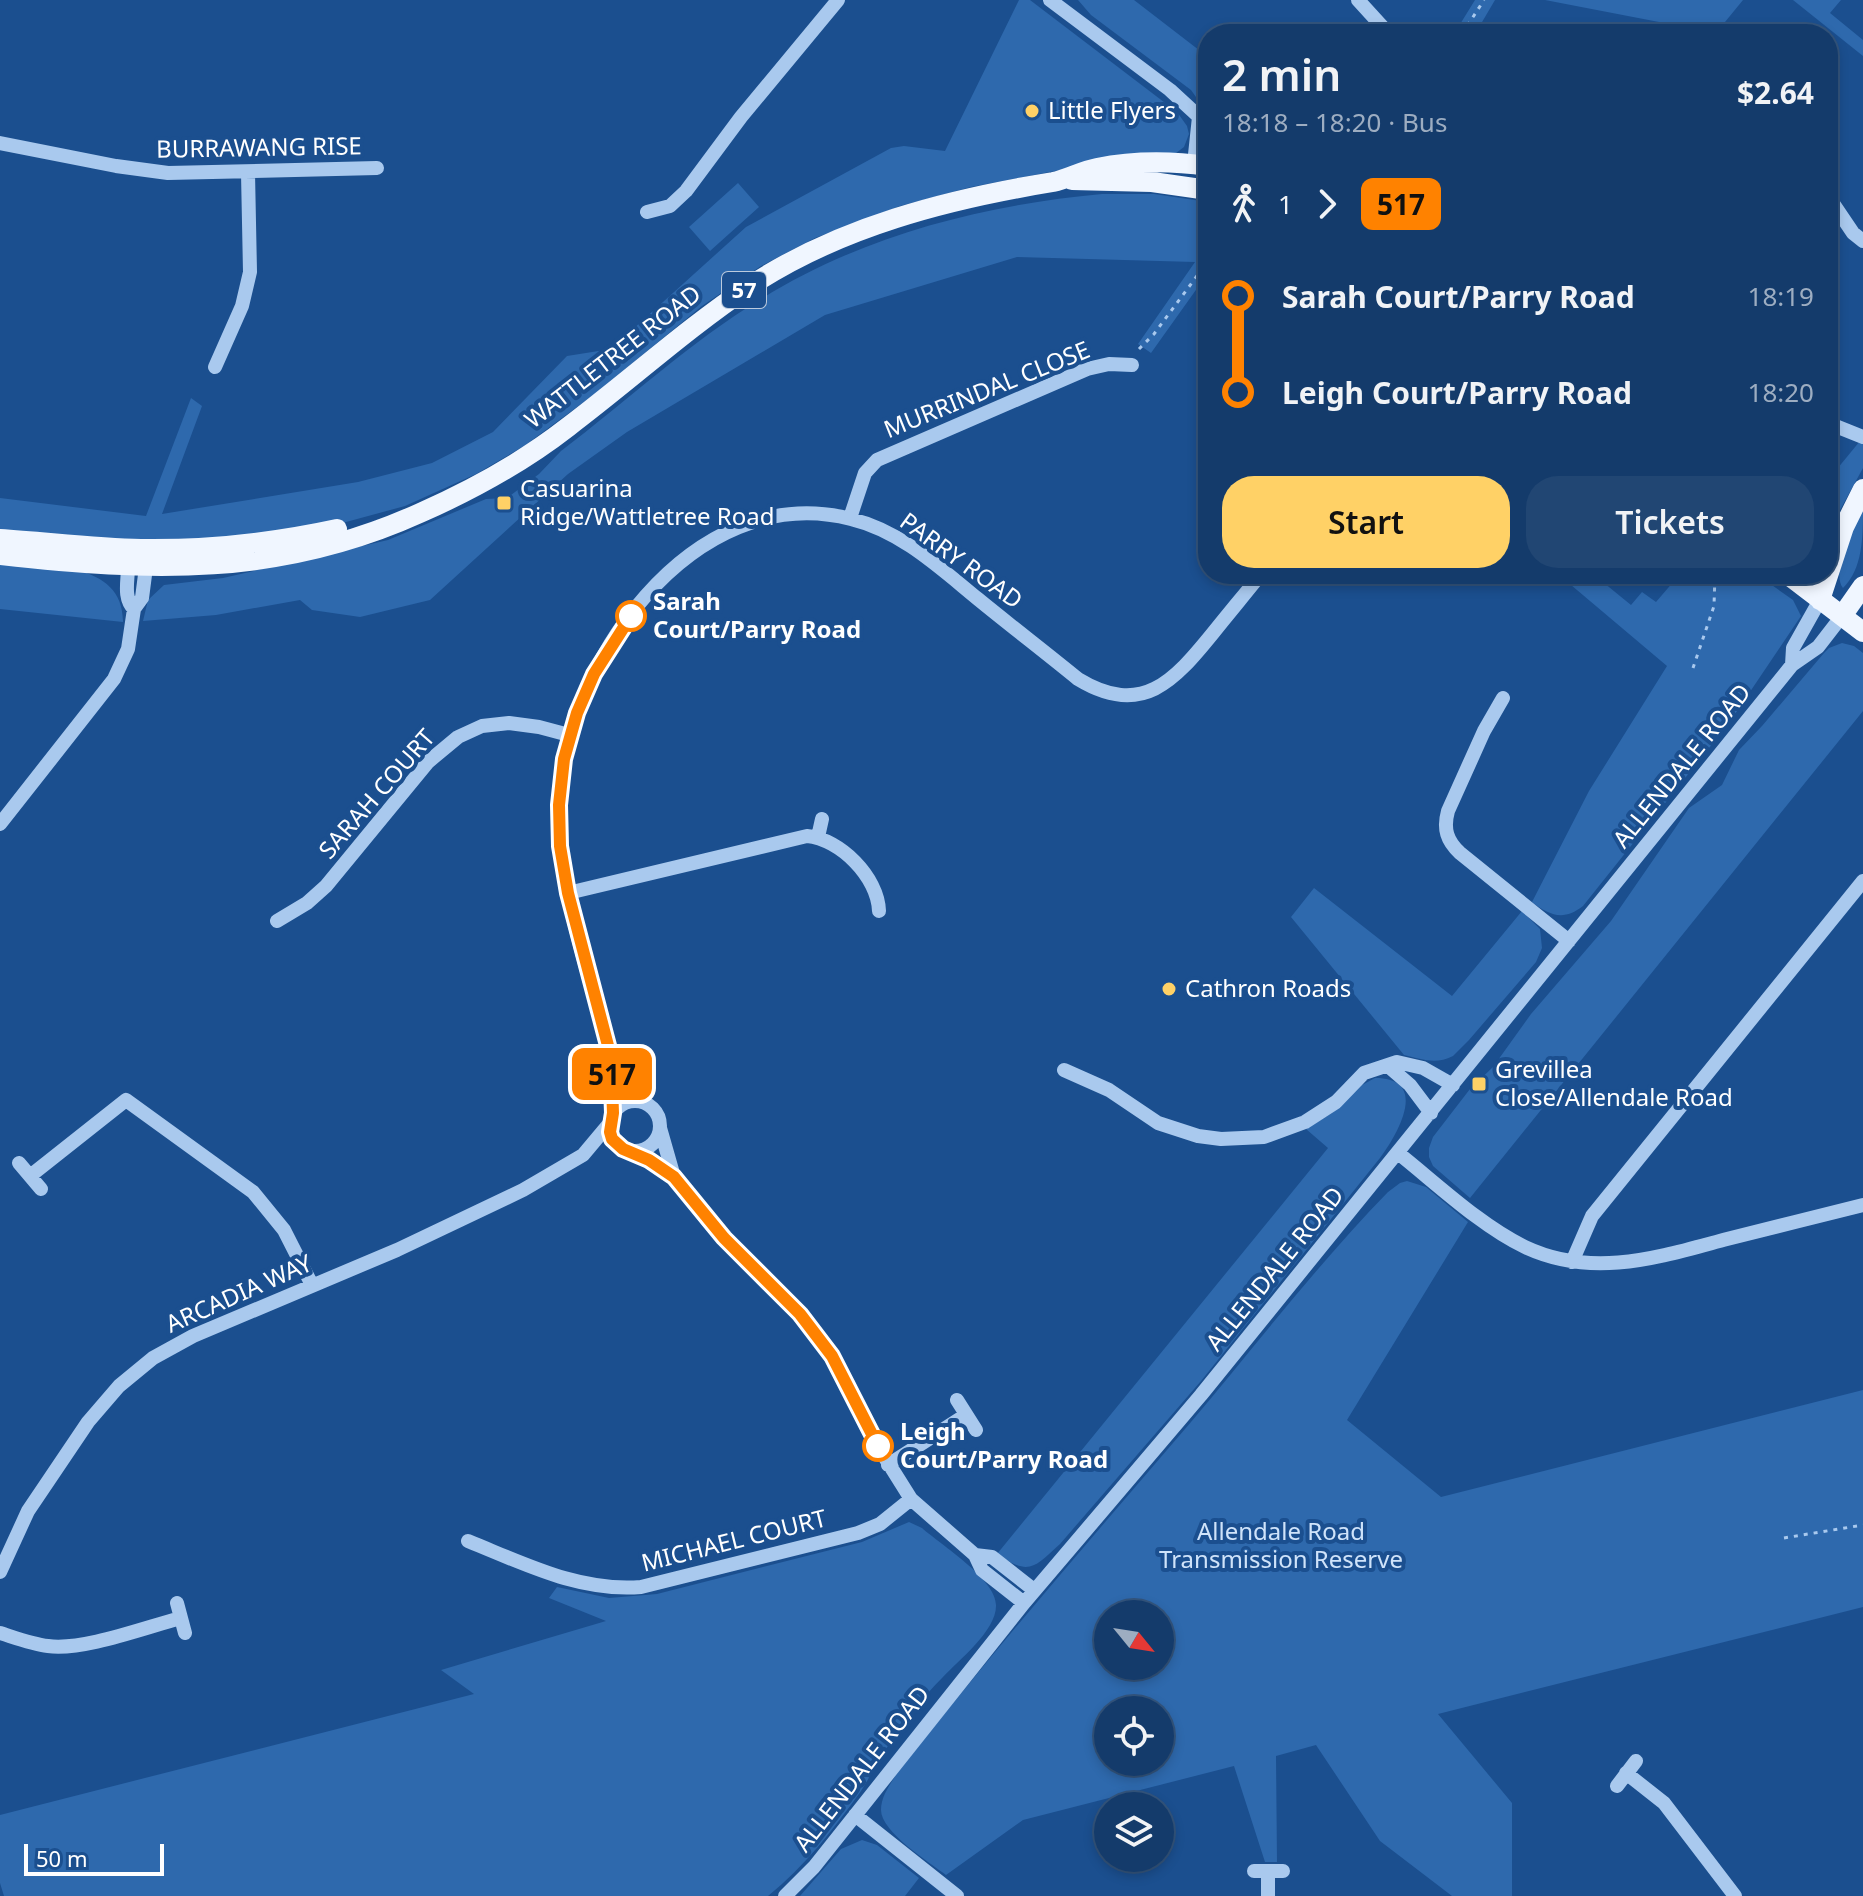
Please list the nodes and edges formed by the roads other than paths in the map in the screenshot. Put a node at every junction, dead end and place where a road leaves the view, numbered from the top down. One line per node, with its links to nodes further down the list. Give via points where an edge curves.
1 (838, 0): 13 (street, via 686,191 670,206)
2 (1358, 0): 4 (street)
3 (1056, 2): 5 (street)
4 (1380, 24)
5 (1198, 116)
6 (0, 143): 9 (street, BURRAWANG RISE, via 142,171)
7 (1198, 165): 10 (main road, WATTLETREE ROAD / 57, via 1097,168)
8 (377, 168): 9 (street, BURRAWANG RISE)
9 (248, 173): 16 (street, via 250,272 242,306)
10 (1068, 179): 11 (main road, WATTLETREE ROAD / 57); 26 (main road, WATTLETREE ROAD / 57, via 925,210 855,233 788,264 720,306 541,447 398,523 311,550 233,564)
11 (1198, 188)
12 (1838, 211): 14 (street)
13 (647, 212)
14 (1863, 241)
15 (1132, 365): 20 (street, MURRINDAL CLOSE, via 1087,369 877,460 865,473)
16 (215, 367)
17 (1838, 427): 18 (street)
18 (1863, 437)
19 (1863, 489): 21 (main road)
20 (850, 518): 27 (street, PARRY ROAD, via 890,533 928,559 1078,679 1122,695 1152,690 1176,676); 36 (street, PARRY ROAD, via 771,517 730,530 692,551 657,584 621,631 594,674)
21 (1845, 523): 22 (main road); 24 (main road)
22 (1838, 531)
23 (0, 539): 26 (main road, WATTLETREE ROAD / 57)
24 (1838, 545)
25 (0, 555): 26 (main road, WATTLETREE ROAD / 57)
26 (138, 558): 38 (street, via 142,598 114,679)
27 (1253, 584)
28 (1800, 584): 31 (main road)
29 (1825, 584): 31 (main road)
30 (1863, 586): 32 (main road)
31 (1820, 600): 32 (main road); 34 (street, ALLENDALE ROAD, via 1793,648)
32 (1842, 616): 33 (main road); 34 (street, ALLENDALE ROAD, via 1818,647)
33 (1863, 632)
34 (1792, 665): 44 (street, ALLENDALE ROAD)
35 (1503, 698): 44 (street, via 1448,811 1448,838)
36 (569, 735): 41 (street, PARRY ROAD, via 559,805); 43 (street, SARAH COURT, via 509,723 482,726 458,737 428,762 326,886)
37 (822, 819): 39 (street)
38 (0, 824)
39 (818, 837): 41 (street); 42 (street, via 838,847 865,876 877,893)
40 (1863, 881): 61 (street, via 1592,1216)
41 (568, 893): 45 (street, PARRY ROAD)
42 (879, 911)
43 (277, 921)
44 (1569, 941): 48 (street, ALLENDALE ROAD)
45 (611, 1057): 49 (street, PARRY ROAD); 51 (street, PARRY ROAD)
46 (1388, 1066): 47 (street, via 1364,1073 1336,1102 1305,1122 1243,1140 1210,1138 1158,1123 1098,1084); 48 (street, via 1413,1064); 50 (street)
47 (1064, 1070)
48 (1453, 1085): 50 (street, ALLENDALE ROAD)
49 (647, 1104): 51 (street, via 625,1103); 52 (street, via 657,1114)
50 (1431, 1113): 54 (street, ALLENDALE ROAD)
51 (611, 1119): 53 (street, via 612,1139); 55 (street, ARCADIA WAY)
52 (660, 1128): 53 (street, via 653,1144); 58 (street)
53 (627, 1150): 55 (street, ARCADIA WAY); 58 (street)
54 (1398, 1153): 61 (street, via 1508,1238); 72 (street, ALLENDALE ROAD)
55 (583, 1155): 62 (street, ARCADIA WAY, via 469,1217)
56 (19, 1163): 57 (street)
57 (30, 1176): 59 (street); 62 (street, via 126,1100 253,1192 284,1230)
58 (674, 1177): 66 (street, via 707,1220 820,1338)
59 (41, 1189)
60 (1863, 1205): 61 (street, via 1643,1260)
61 (1572, 1262)
62 (312, 1285): 69 (street, ARCADIA WAY, via 173,1345 137,1370 88,1422)
63 (957, 1400): 64 (street)
64 (966, 1415): 65 (street); 66 (street)
65 (976, 1430)
66 (888, 1465): 67 (street)
67 (911, 1499): 68 (street, MICHAEL COURT, via 880,1524 858,1533 641,1587 568,1581); 70 (street)
68 (468, 1541)
69 (5, 1546): 71 (street, ARCADIA WAY)
70 (975, 1555): 72 (street, via 992,1557); 73 (street, via 982,1570)
71 (0, 1572)
72 (1034, 1590): 73 (street, ALLENDALE ROAD)
73 (1024, 1603): 77 (street, ALLENDALE ROAD)
74 (181, 1618): 75 (street, via 60,1646)
75 (0, 1633)
76 (1617, 1786): 82 (street, via 1631,1767)
77 (855, 1815): 79 (street, ALLENDALE ROAD); 80 (street)
78 (1268, 1871): 81 (street)
79 (785, 1896)
80 (957, 1896)
81 (1268, 1896)
82 (1735, 1896)

